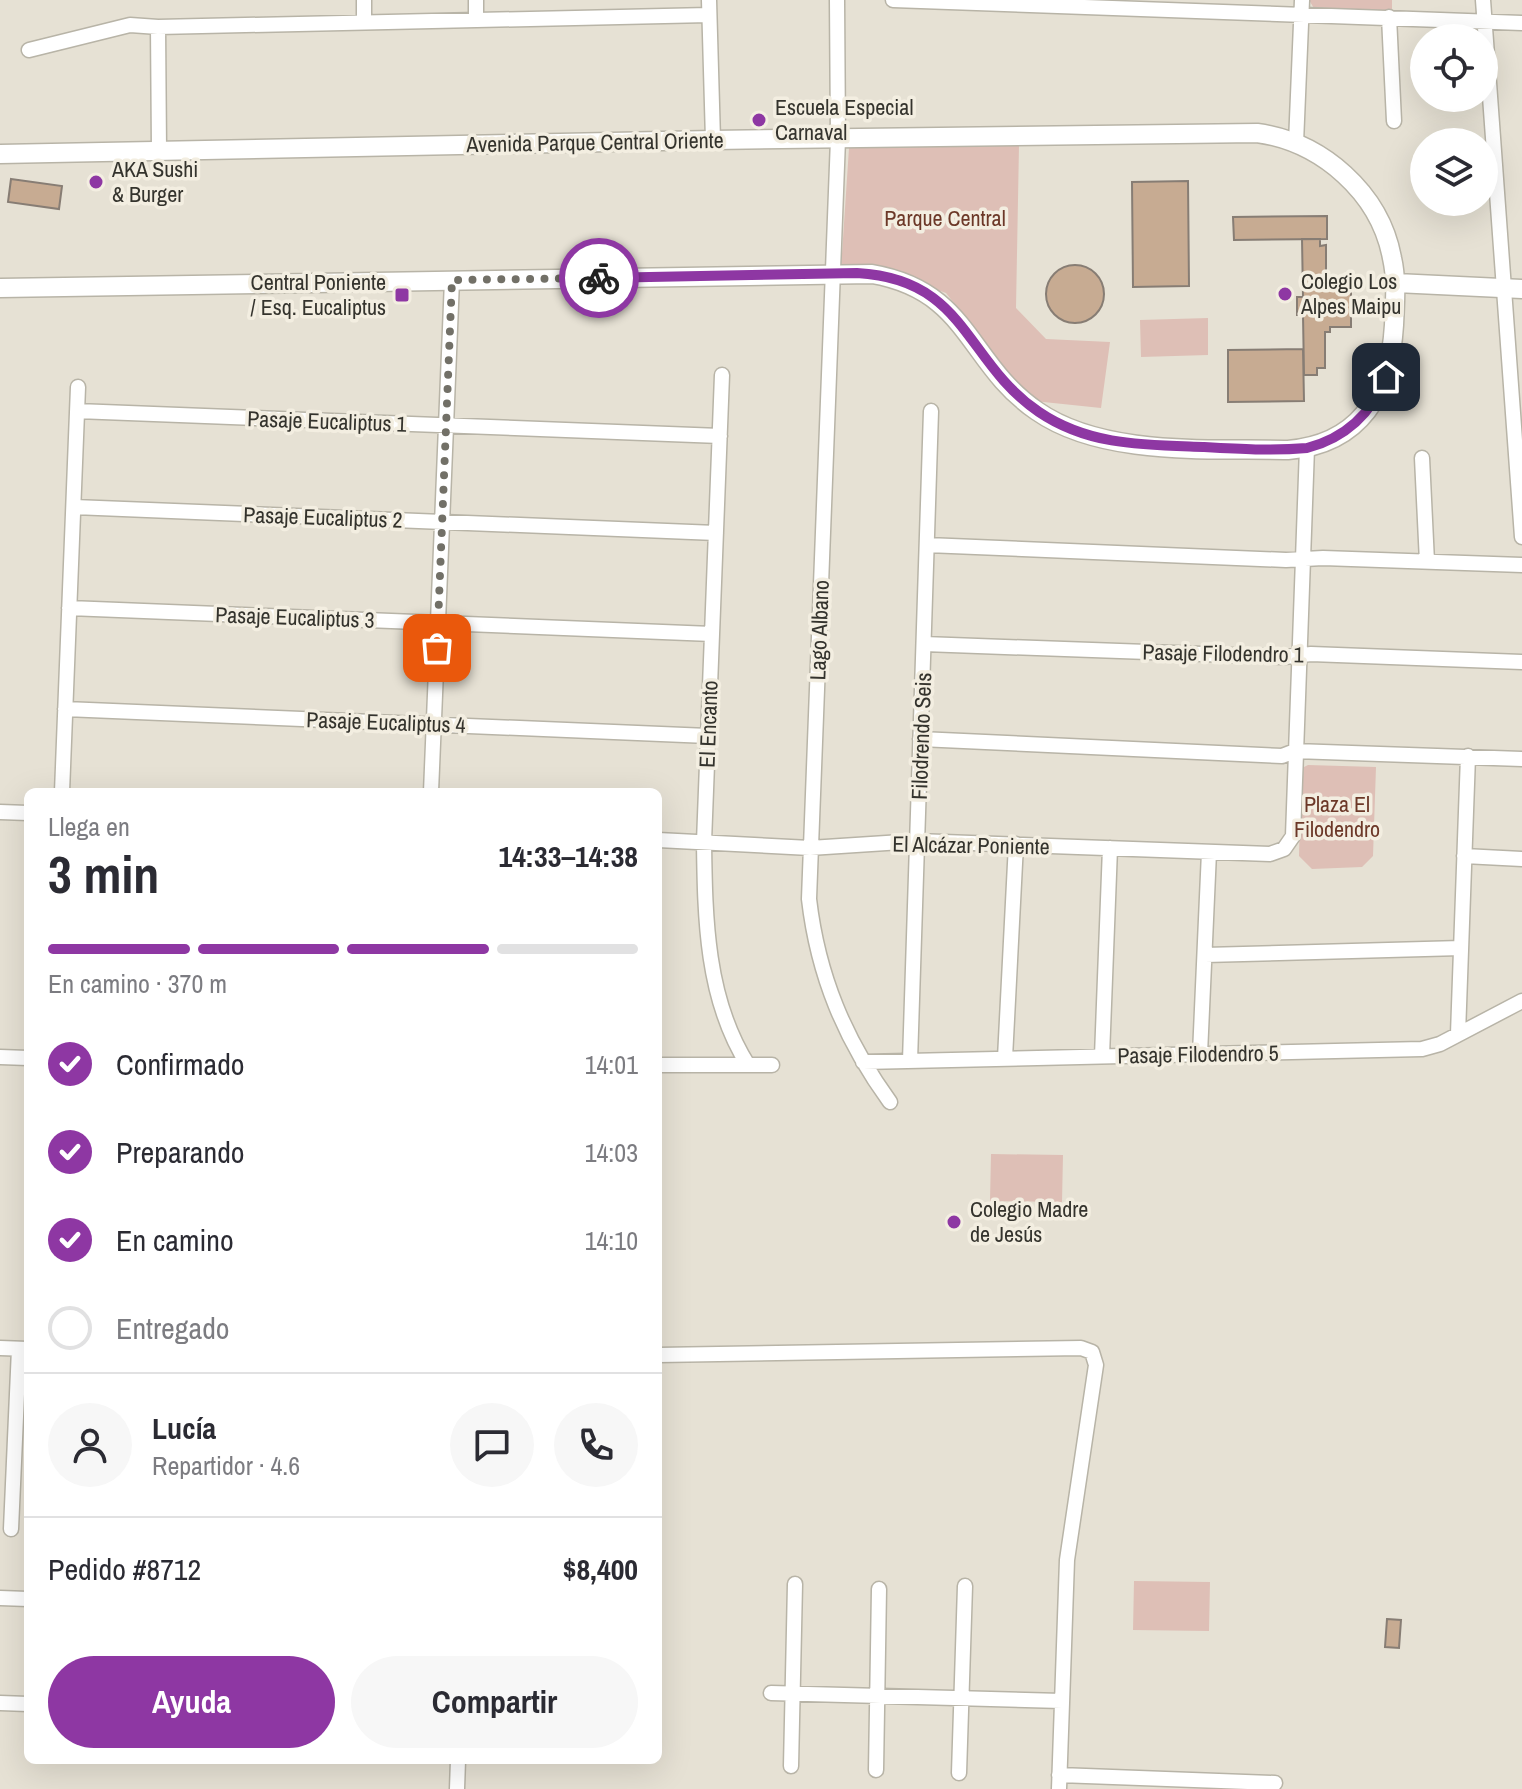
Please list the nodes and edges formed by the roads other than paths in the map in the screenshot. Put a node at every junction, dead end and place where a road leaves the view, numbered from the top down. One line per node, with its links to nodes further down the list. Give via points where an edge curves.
1 (364, 0): 13 (street)
2 (476, 0): 11 (street)
3 (593, 0): 9 (street)
4 (837, 0): 18 (street, Lago Albano)
5 (893, 0): 7 (street, via 1286,15)
6 (1483, 0): 12 (street)
7 (1302, 7): 10 (street); 20 (street)
8 (709, 8): 9 (street); 19 (street)
9 (594, 17): 11 (street)
10 (1389, 17): 12 (street); 17 (street)
11 (476, 20): 13 (street)
12 (1485, 21): 14 (street); 27 (street)
13 (364, 22): 15 (street)
14 (1522, 23)
15 (158, 27): 16 (street, via 130,25); 21 (street)
16 (29, 50)
17 (1394, 121)
18 (838, 139): 19 (street, Avenida Parque Central Oriente); 20 (street, Avenida Parque Central Oriente, via 1236,132); 23 (street, Lago Albano)
19 (713, 140): 21 (street, Avenida Parque Central Oriente)
20 (1296, 143): 25 (street, Avenida Parque Central Oriente, via 1336,167 1371,206 1387,237)
21 (159, 150): 22 (street, Avenida Parque Central Oriente)
22 (0, 154)
23 (833, 274): 24 (street); 34 (street, via 894,278 937,300 1018,396 1077,432 1125,444); 65 (street, Lago Albano)
24 (452, 280): 26 (street); 32 (street)
25 (1396, 283): 27 (street); 34 (street, Avenida Parque Central Oriente, via 1391,360 1378,396 1346,430)
26 (0, 288)
27 (1513, 288): 39 (street)
28 (722, 375): 33 (street, El Encanto)
29 (78, 387): 30 (street)
30 (77, 411): 32 (street, Pasaje Eucaliptus 1); 36 (street)
31 (931, 411): 40 (street, Filodrendo Seis)
32 (446, 425): 33 (street, Pasaje Eucaliptus 1); 37 (street)
33 (720, 436): 38 (street, El Encanto)
34 (1307, 448): 41 (street)
35 (1422, 458): 42 (street)
36 (74, 507): 37 (street, Pasaje Eucaliptus 2); 44 (street)
37 (442, 522): 38 (street, Pasaje Eucaliptus 2); 45 (street)
38 (716, 533): 46 (street, El Encanto)
39 (1522, 537)
40 (927, 545): 41 (street); 47 (street, Filodrendo Seis)
41 (1302, 559): 42 (street); 48 (street)
42 (1427, 562): 43 (street)
43 (1522, 565)
44 (69, 608): 45 (street, Pasaje Eucaliptus 3); 50 (street)
45 (438, 623): 46 (street, Pasaje Eucaliptus 3); 51 (street)
46 (712, 634): 52 (street, El Encanto)
47 (924, 644): 48 (street, Pasaje Filodendro 1); 53 (street, Filodrendo Seis)
48 (1298, 655): 49 (street, Pasaje Filodendro 1); 54 (street)
49 (1522, 662)
50 (65, 709): 51 (street, Pasaje Eucaliptus 4); 57 (street)
51 (433, 724): 52 (street, Pasaje Eucaliptus 4); 58 (street)
52 (708, 736): 63 (street, El Encanto)
53 (920, 739): 54 (street, via 1282,756); 62 (street, Filodrendo Seis)
54 (1295, 751): 55 (street); 67 (street, El Alcázar Poniente, via 1293,836 1284,849 1270,854)
55 (1468, 756): 56 (street); 68 (street)
56 (1522, 759)
57 (62, 788)
58 (431, 788)
59 (0, 812): 60 (street)
60 (24, 813)
61 (662, 840): 63 (street, El Alcázar Poniente)
62 (917, 841): 64 (street, El Alcázar Poniente); 65 (street, El Alcázar Poniente); 79 (street, Filodrendo Seis)
63 (704, 842): 65 (street, El Alcázar Poniente); 82 (street, El Encanto, via 714,980)
64 (1016, 844): 66 (street, El Alcázar Poniente); 78 (street)
65 (810, 848): 80 (street, Lago Albano, via 809,899 817,952 832,1000)
66 (1110, 848): 67 (street, El Alcázar Poniente); 75 (street)
67 (1209, 852): 71 (street)
68 (1464, 856): 69 (street); 70 (street)
69 (1522, 859)
70 (1461, 948): 71 (street); 73 (street)
71 (1205, 955): 74 (street)
72 (1522, 1001): 73 (street, Pasaje Filodendro 5)
73 (1458, 1034): 74 (street, Pasaje Filodendro 5, via 1422,1049)
74 (1200, 1054): 75 (street, Pasaje Filodendro 5)
75 (1102, 1056): 78 (street, Pasaje Filodendro 5)
76 (0, 1057): 77 (street)
77 (24, 1058)
78 (1005, 1058): 79 (street, Pasaje Filodendro 5)
79 (910, 1061): 80 (street, Pasaje Filodendro 5)
80 (863, 1062): 84 (street, Lago Albano)
81 (662, 1065): 82 (street)
82 (748, 1065): 83 (street)
83 (772, 1065)
84 (890, 1102)
85 (0, 1348): 86 (street)
86 (24, 1349): 88 (street)
87 (662, 1355): 98 (street, via 1081,1348 1092,1352 1096,1365 1067,1560)
88 (11, 1529)
89 (795, 1584): 95 (street)
90 (965, 1586): 97 (street)
91 (879, 1589): 96 (street)
92 (0, 1598): 93 (street)
93 (24, 1599)
94 (771, 1693): 95 (street)
95 (794, 1693): 96 (street); 102 (street)
96 (877, 1696): 97 (street); 103 (street)
97 (961, 1698): 98 (street); 104 (street)
98 (1062, 1701): 105 (street)
99 (0, 1703): 100 (street)
100 (24, 1704)
101 (458, 1764): 107 (street)
102 (791, 1766)
103 (876, 1770)
104 (959, 1773)
105 (1059, 1782): 106 (street)
106 (1275, 1783)
107 (457, 1789)

